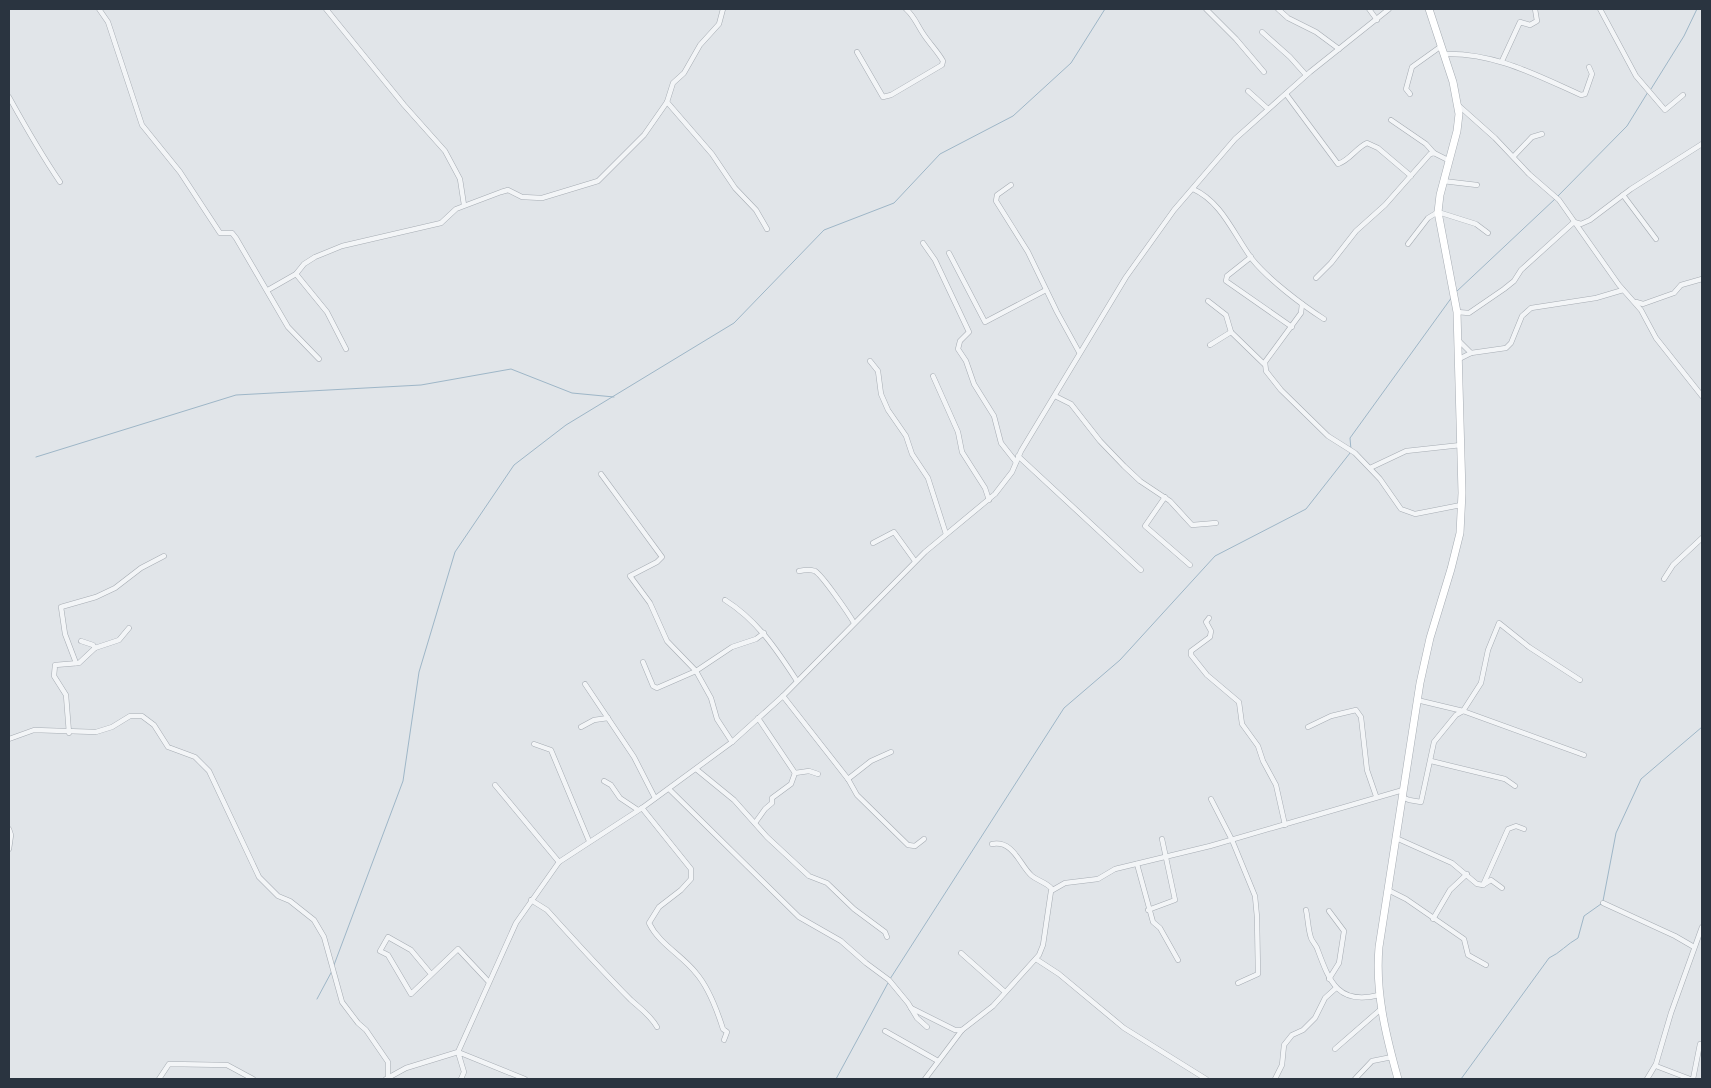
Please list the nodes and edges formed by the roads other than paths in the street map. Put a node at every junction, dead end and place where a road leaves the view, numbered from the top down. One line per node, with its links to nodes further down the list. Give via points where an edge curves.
1 (98, 9): 55 (street, via 108,22 142,125 180,172 220,233 232,233 236,238 260,282)
2 (326, 9): 42 (street, via 404,106 445,151 460,179)
3 (723, 9): 26 (street, via 719,24 700,45 684,73 673,82)
4 (906, 9): 16 (street, via 939,54 942,65 883,97)
5 (1206, 9): 19 (street)
6 (1278, 9): 14 (street)
7 (1369, 9): 12 (street)
8 (1389, 9): 12 (street)
9 (1429, 9): 15 (main road)
10 (1535, 9): 17 (street, via 1537,21 1530,25 1520,22)
11 (1600, 9): 24 (street, via 1636,76 1665,110)
12 (1377, 20): 14 (street)
13 (1262, 32): 20 (street)
14 (1339, 49): 20 (street)
15 (1442, 51): 17 (street); 23 (street, via 1412,66 1406,88); 27 (main road)
16 (857, 52)
17 (1502, 61): 18 (street, via 1581,95 1585,94 1592,74)
18 (1589, 67)
19 (1264, 72)
20 (1306, 75): 22 (street)
21 (1248, 91): 28 (street)
22 (1286, 94): 28 (street); 35 (street, via 1338,164 1367,143 1378,148)
23 (1410, 94)
24 (1683, 95)
25 (9, 97): 37 (street, via 30,138)
26 (667, 102): 42 (street, via 644,135 598,181 551,197 522,197 508,190); 45 (street, via 712,154)
27 (1458, 105): 33 (street); 34 (main road, via 1457,131)
28 (1268, 109): 40 (street, via 1227,147)
29 (1391, 120): 32 (street)
30 (1542, 134): 33 (street, via 1532,137)
31 (1702, 144): 41 (street)
32 (1434, 153): 34 (street); 35 (street)
33 (1514, 156): 44 (street, via 1559,200)
34 (1448, 160): 36 (main road)
35 (1411, 176): 53 (street, via 1356,231)
36 (1443, 181): 39 (street); 43 (main road)
37 (60, 182)
38 (1011, 185): 56 (street, via 997,196 996,202 1028,252)
39 (1477, 185)
40 (1193, 189): 51 (street, via 1211,200); 68 (street, via 1149,243)
41 (1623, 195): 44 (street, via 1590,220 1581,224); 47 (street)
42 (464, 205): 52 (street, via 452,211 441,223 321,254 304,264)
43 (1438, 212): 46 (street, via 1476,224); 49 (street, via 1428,218); 61 (main road)
44 (1574, 222): 57 (street); 61 (street, via 1504,289 1469,313)
45 (767, 229)
46 (1488, 233)
47 (1656, 239)
48 (923, 244): 79 (street, via 935,260 969,332 960,341 958,349 994,416 1001,443)
49 (1408, 244)
50 (949, 252): 56 (street, via 985,322)
51 (1251, 257): 60 (street); 63 (street, via 1226,281)
52 (296, 274): 55 (street); 67 (street, via 327,312)
53 (1316, 278)
54 (1702, 279): 59 (street, via 1681,284 1674,293 1643,304)
55 (268, 290): 70 (street, via 288,327)
56 (1046, 290): 68 (street)
57 (1623, 290): 59 (street); 69 (street, via 1596,298 1530,308 1522,316 1506,348)
58 (1208, 301): 64 (street, via 1226,315)
59 (1636, 302): 76 (street, via 1651,331)
60 (1302, 304): 62 (street); 63 (street, via 1301,313)
61 (1457, 312): 65 (main road)
62 (1324, 319)
63 (1292, 327): 73 (street)
64 (1231, 332): 66 (street); 73 (street)
65 (1458, 340): 69 (street); 71 (main road)
66 (1210, 345)
67 (346, 349)
68 (1079, 352): 75 (street)
69 (1471, 352): 71 (street)
70 (319, 359)
71 (1459, 359): 77 (main road)
72 (870, 361): 86 (street, via 878,371 881,394 888,410 927,475)
73 (1264, 364): 80 (street, via 1266,372 1303,413)
74 (933, 376): 83 (street, via 958,432 962,452)
75 (1055, 396): 78 (street); 82 (street, via 1071,404 1100,441 1140,482)
76 (1702, 396)
77 (1461, 445): 80 (street, via 1406,451); 84 (main road)
78 (1018, 456): 79 (street); 92 (street)
79 (1016, 462): 83 (street, via 1008,479)
80 (1370, 468): 84 (street, via 1406,512 1415,514)
81 (602, 474): 104 (street, via 662,557 630,576 650,603 667,641)
82 (1166, 497): 85 (street, via 1192,525); 91 (street, via 1145,526)
83 (989, 500): 86 (street)
84 (1461, 505): 109 (main road, via 1460,532 1452,569 1430,638)
85 (1216, 523)
86 (946, 534): 90 (street)
87 (1702, 538): 94 (street, via 1673,565)
88 (873, 543): 90 (street, via 894,532)
89 (164, 556): 102 (street, via 96,598 61,607 65,634)
90 (915, 561): 97 (street)
91 (1190, 565)
92 (1141, 570)
93 (799, 571): 97 (street, via 816,572)
94 (1664, 579)
95 (725, 600): 99 (street)
96 (1209, 618): 136 (street, via 1206,622 1211,631 1210,637 1190,654 1207,675 1240,702 1242,724 1258,746 1275,781)
97 (854, 623): 106 (street)
98 (129, 628): 101 (street, via 119,640)
99 (764, 633): 104 (street, via 732,647); 106 (street)
100 (81, 641): 101 (street)
101 (95, 648): 102 (street)
102 (76, 662): 115 (street, via 54,665 54,676 66,695)
103 (643, 662): 104 (street, via 656,688)
104 (696, 671): 117 (street, via 717,719)
105 (1580, 680): 110 (street, via 1499,623 1488,650 1481,683)
106 (797, 682): 108 (street)
107 (585, 684): 111 (street)
108 (783, 696): 112 (street); 125 (street)
109 (1417, 700): 110 (street); 130 (main road)
110 (1463, 711): 120 (street); 121 (street, via 1434,742)
111 (608, 718): 113 (street, via 594,720); 132 (street, via 634,757)
112 (758, 718): 117 (street); 123 (street)
113 (581, 727)
114 (1308, 727): 131 (street, via 1331,716 1356,710 1360,717 1367,770)
115 (69, 733): 116 (street, via 34,730); 187 (street, via 96,732 130,716 142,716 154,725 168,747 201,761 210,771 259,877 278,896 309,915 324,937 342,1002 388,1062)
116 (9, 739)
117 (732, 742): 122 (street)
118 (534, 744): 143 (street, via 551,750)
119 (892, 752): 125 (street, via 871,761)
120 (1584, 755)
121 (1431, 761): 128 (street, via 1505,779); 130 (street, via 1421,802 1409,800)
122 (696, 769): 129 (street); 135 (street, via 734,800)
123 (795, 774): 124 (street, via 809,771); 135 (street, via 792,784 772,798 772,803)
124 (818, 774)
125 (848, 779): 141 (street, via 857,795 908,845 915,846)
126 (604, 781): 134 (street, via 620,798)
127 (494, 785): 147 (street)
128 (1515, 786)
129 (668, 789): 132 (street); 174 (street, via 798,917 841,941 889,980)
130 (1402, 793): 131 (street); 140 (main road)
131 (1376, 796): 136 (street)
132 (655, 798): 134 (street)
133 (1211, 799): 142 (street)
134 (640, 809): 143 (street); 180 (street, via 691,869 691,879 659,906 649,923 664,944 700,978 727,1032)
135 (755, 823): 161 (street, via 809,876 828,883)
136 (1285, 825): 142 (street)
137 (9, 828): 145 (street)
138 (1524, 829): 150 (street, via 1516,826 1508,829)
139 (1162, 838): 146 (street)
140 (1395, 838): 149 (street, via 1452,863); 153 (main road)
141 (924, 839)
142 (1232, 840): 146 (street); 170 (street, via 1255,896 1257,917 1258,974)
143 (589, 841): 147 (street)
144 (992, 844): 152 (street, via 997,843 1019,856 1032,876)
145 (9, 849)
146 (1166, 856): 148 (street); 156 (street, via 1175,900)
147 (559, 862): 154 (street)
148 (1136, 864): 152 (street, via 1115,869 1098,878 1065,882); 156 (street)
149 (1467, 874): 150 (street, via 1477,884); 159 (street, via 1450,890)
150 (1483, 885): 151 (street, via 1491,880)
151 (1502, 888)
152 (1052, 889): 164 (street, via 1043,945)
153 (1388, 890): 159 (street); 173 (main road, via 1377,968)
154 (531, 900): 169 (street); 176 (street, via 547,910 630,999 651,1016)
155 (1603, 903): 162 (street)
156 (1148, 910): 165 (street)
157 (1306, 910): 168 (street, via 1311,938)
158 (1329, 911): 168 (street, via 1344,931 1339,963)
159 (1433, 919): 166 (street, via 1464,939 1468,955)
160 (1702, 927): 162 (street)
161 (887, 937)
162 (1694, 947): 186 (street, via 1670,1013)
163 (961, 953): 172 (street)
164 (1036, 959): 172 (street); 193 (street, via 1124,1028)
165 (1178, 960)
166 (1486, 965)
167 (431, 974): 167 (street, via 411,994 388,955 380,951 388,937 411,950); 169 (street, via 458,949)
168 (1329, 979): 171 (street)
169 (488, 981): 183 (street)
170 (1238, 982)
171 (1336, 988): 173 (street, via 1357,998); 194 (street, via 1324,998 1315,1018 1284,1045 1282,1065)
172 (1005, 992): 178 (street, via 993,1006)
173 (1379, 995): 175 (main road)
174 (911, 1008): 177 (street); 178 (street, via 955,1030)
175 (1381, 1009): 182 (street); 184 (main road)
176 (657, 1027)
177 (927, 1027)
178 (962, 1030): 185 (street)
179 (885, 1031): 185 (street)
180 (724, 1040)
181 (1700, 1044): 198 (street)
182 (1335, 1049)
183 (458, 1052): 187 (street, via 406,1068); 190 (street, via 464,1072); 191 (street)
184 (1392, 1056): 195 (street, via 1372,1061); 196 (main road)
185 (938, 1061): 192 (street)
186 (1656, 1066): 197 (street); 198 (street)
187 (387, 1078)
188 (159, 1079): 189 (street, via 169,1064 193,1063 227,1065)
189 (254, 1079)
190 (461, 1079)
191 (525, 1079)
192 (925, 1079)
193 (1206, 1079)
194 (1274, 1079)
195 (1356, 1079)
196 (1398, 1079)
197 (1647, 1079)
198 (1692, 1079)

